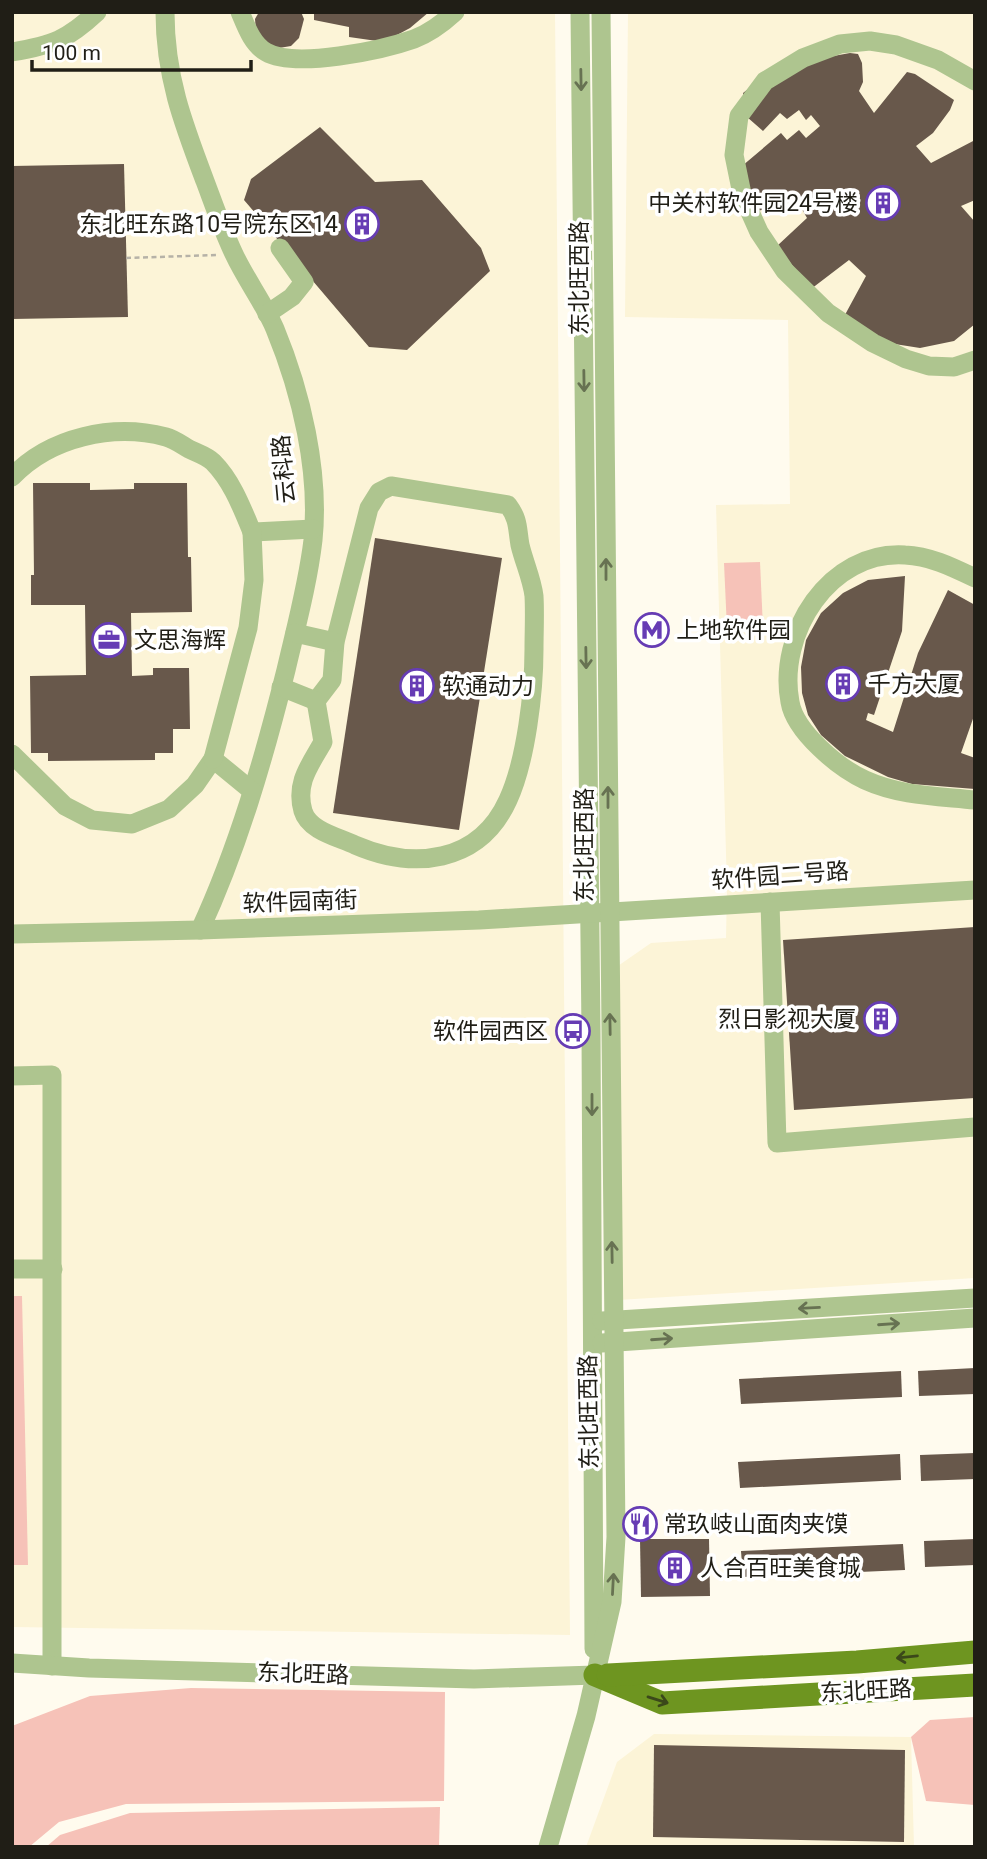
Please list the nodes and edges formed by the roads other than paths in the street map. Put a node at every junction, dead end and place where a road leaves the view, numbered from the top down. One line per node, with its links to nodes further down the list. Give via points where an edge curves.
1 (97, 12): 7 (street, via 74,34)
2 (165, 12): 10 (street, 云科路, via 171,82 186,132 234,254)
3 (240, 12): 4 (street, via 250,37 266,52 293,60 366,52 416,38)
4 (455, 12)
5 (580, 12): 26 (street, 东北旺西路, one-way to 26)
6 (601, 12): 26 (street, 东北旺西路, one-way to 6)
7 (12, 52)
8 (975, 80): 11 (street, via 896,45 870,41 840,44 803,58 765,81 739,116 734,155 742,194 759,232 785,271 828,313 906,359 954,367)
9 (280, 248): 10 (street, via 304,282)
10 (267, 314): 13 (street, 云科路, via 306,425)
11 (975, 360)
12 (12, 477): 14 (street, via 66,441 107,432 167,438 212,461 236,494)
13 (313, 529): 14 (street); 16 (street, 云科路)
14 (251, 532): 21 (street, via 254,580 248,628)
15 (975, 578): 23 (street, via 932,560 902,554 853,567 812,602 797,634 789,669 790,703 796,719 831,760 866,781 906,793)
16 (295, 633): 17 (street); 18 (street, 云科路)
17 (334, 642): 19 (street, via 331,680); 19 (street, via 369,508 379,492 391,486 434,492 508,506 517,517 534,594 534,665 517,778 497,819 482,836 461,850 426,860 377,854 314,827 303,812 302,778 323,742)
18 (281, 687): 19 (street); 22 (street, 云科路)
19 (316, 701)
20 (12, 754): 21 (street, via 65,806 92,820 132,824 169,809)
21 (214, 759): 22 (street)
22 (252, 791): 27 (street, 云科路)
23 (975, 800)
24 (975, 890): 25 (street, 软件园二号路)
25 (770, 902): 26 (street, 软件园二号路); 30 (street, via 777,1143)
26 (599, 913): 27 (street, 软件园南街); 35 (street, 东北旺西路)
27 (200, 930): 28 (street, 软件园南街)
28 (12, 934)
29 (12, 1076): 32 (street, via 52,1075)
30 (975, 1127)
31 (12, 1269): 32 (street)
32 (53, 1269): 39 (street)
33 (975, 1298): 35 (street, one-way to 35)
34 (975, 1318): 36 (street, one-way to 34)
35 (603, 1321): 36 (street, 东北旺西路)
36 (603, 1343): 40 (street, 东北旺西路, via 593,1597)
37 (975, 1652): 40 (main road, 东北旺路, one-way to 40)
38 (12, 1663): 39 (street, 东北旺路)
39 (52, 1666): 40 (street, 东北旺路, via 474,1679)
40 (595, 1675): 41 (main road, 东北旺路, one-way to 41, via 663,1703); 42 (street, 东北旺西路)
41 (975, 1685)
42 (548, 1847)

